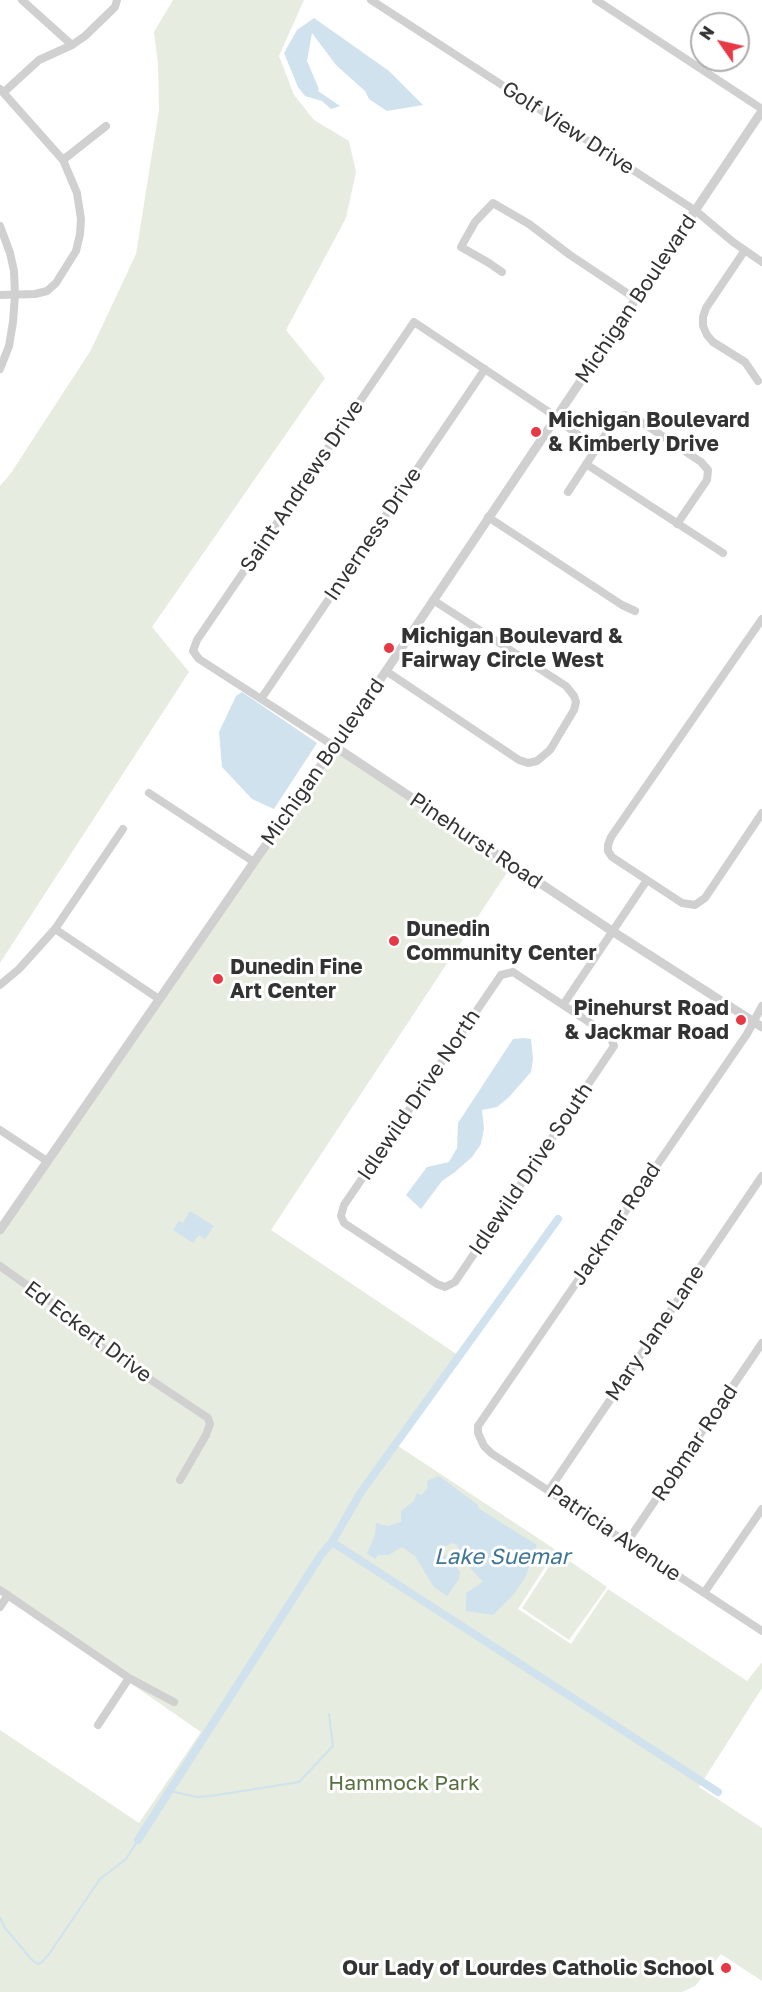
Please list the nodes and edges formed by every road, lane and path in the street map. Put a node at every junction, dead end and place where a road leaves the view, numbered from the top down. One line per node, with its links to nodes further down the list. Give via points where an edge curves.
1 (22, 0): 5 (street)
2 (117, 0): 5 (street, via 95,27)
3 (371, 0): 10 (street, Golf View Drive)
4 (596, 0): 7 (street)
5 (72, 45): 6 (street, via 39,60)
6 (2, 90): 9 (street)
7 (762, 110): 10 (street, Michigan Boulevard)
8 (106, 126): 9 (street)
9 (63, 160): 16 (street, via 80,204 76,251 47,291)
10 (696, 211): 12 (street, Golf View Drive); 17 (street, Michigan Boulevard)
11 (0, 226): 16 (street, via 14,271)
12 (745, 250): 13 (street, Golf View Drive); 20 (street, via 706,308 703,326 713,342 745,362)
13 (762, 262)
14 (502, 272): 17 (street, via 461,247 494,203)
15 (0, 295): 16 (street)
16 (15, 295): 18 (street, via 9,346)
17 (636, 298): 21 (street, Michigan Boulevard)
18 (0, 369)
19 (485, 369): 21 (street); 31 (street, Saint Andrews Drive, via 414,322); 33 (street, Inverness Drive)
20 (758, 381)
21 (556, 417): 22 (street); 25 (street, Michigan Boulevard)
22 (596, 449): 23 (street); 26 (street, via 615,420 624,415 634,417 701,462 708,470 707,480)
23 (586, 464): 24 (street); 26 (street)
24 (568, 492)
25 (488, 517): 28 (street, Michigan Boulevard); 29 (street)
26 (677, 524): 27 (street)
27 (723, 553)
28 (433, 600): 32 (street, Michigan Boulevard); 32 (street, via 566,686 574,696 574,710 550,750 537,761 519,760)
29 (635, 611)
30 (762, 619): 39 (street, via 611,837 608,845 612,858)
31 (193, 651): 33 (street, Pinehurst Road, via 199,660)
32 (386, 671): 34 (street, Michigan Boulevard)
33 (261, 699): 34 (street, Pinehurst Road)
34 (334, 746): 38 (street, Michigan Boulevard); 41 (street, Pinehurst Road)
35 (149, 793): 38 (street)
36 (762, 813): 39 (street, via 701,902 681,903)
37 (123, 829): 40 (street)
38 (254, 862): 43 (street, Michigan Boulevard)
39 (647, 880): 41 (street)
40 (55, 929): 42 (street); 43 (street)
41 (612, 931): 44 (street); 46 (street, Pinehurst Road)
42 (0, 985)
43 (159, 999): 48 (street, Michigan Boulevard)
44 (563, 1005): 52 (street, Idlewild Drive South, via 610,1036 614,1046 454,1282); 52 (street, Idlewild Drive North, via 513,972 501,975 344,1205 344,1223)
45 (762, 1006): 46 (street, Jackmar Road)
46 (758, 1024): 54 (street, Jackmar Road)
47 (0, 1130): 48 (street)
48 (47, 1161): 50 (street, Michigan Boulevard)
49 (762, 1176): 56 (street, Mary Jane Lane)
50 (0, 1230)
51 (0, 1266): 55 (street, Ed Eckert Drive, via 69,1315 84,1334 103,1348 208,1418 206,1436)
52 (445, 1287)
53 (762, 1343): 58 (street, Robmar Road)
54 (478, 1426): 56 (street, Patricia Avenue, via 484,1446)
55 (180, 1480)
56 (549, 1490): 58 (street, Patricia Avenue)
57 (762, 1509): 60 (street)
58 (627, 1542): 60 (street, Patricia Avenue)
59 (0, 1590): 61 (street)
60 (705, 1593): 63 (street, Patricia Avenue)
61 (8, 1595): 62 (street); 64 (street)
62 (0, 1607)
63 (762, 1631)
64 (129, 1678): 65 (street); 66 (street)
65 (174, 1702)
66 (98, 1725)

